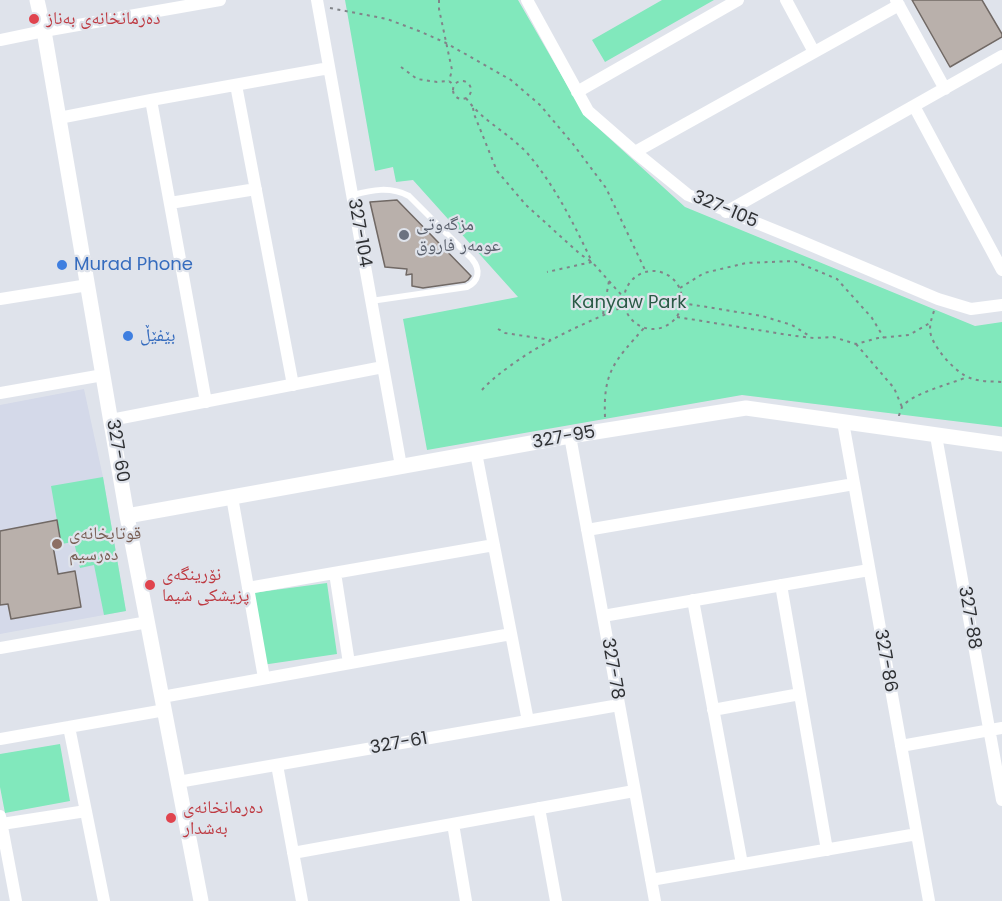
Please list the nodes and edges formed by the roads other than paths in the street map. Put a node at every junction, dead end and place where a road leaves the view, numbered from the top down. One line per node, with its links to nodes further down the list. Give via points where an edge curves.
1 (37, 0): 8 (street, 327-60)
2 (220, 0): 8 (street)
3 (527, 0): 15 (street, 327-105)
4 (738, 0): 15 (street)
5 (786, 0): 10 (street)
6 (897, 3): 10 (street); 14 (street)
7 (317, 4): 12 (street, 327-104)
8 (44, 31): 9 (street); 18 (street, 327-60)
9 (0, 40)
10 (814, 52): 19 (street)
11 (1002, 56): 14 (street)
12 (329, 68): 13 (street); 21 (street, 327-104)
13 (236, 85): 16 (street); 20 (street)
14 (945, 89): 17 (street)
15 (577, 92): 19 (street, 327-105, via 588,111)
16 (151, 100): 18 (street); 22 (street)
17 (914, 106): 23 (street); 24 (street)
18 (59, 118): 25 (street, 327-60)
19 (634, 152): 23 (street, 327-105, via 687,195)
20 (256, 189): 22 (street); 31 (street)
21 (352, 195): 27 (street, 327-104); 27 (lane, via 390,189 409,196 478,269 476,280 467,287)
22 (170, 202): 33 (street)
23 (726, 212): 28 (street, 327-105, via 938,299 971,309)
24 (1002, 270)
25 (88, 285): 26 (street); 30 (street, 327-60)
26 (0, 299)
27 (371, 301): 29 (street, 327-104)
28 (1002, 305)
29 (383, 367): 31 (street); 40 (street, 327-104)
30 (103, 375): 32 (street); 34 (street, 327-60)
31 (293, 385): 33 (street)
32 (0, 393)
33 (206, 402): 34 (street)
34 (111, 420): 43 (street, 327-60)
35 (843, 422): 36 (street, 327-95, via 746,408); 37 (street, 327-95); 41 (street, 327-86)
36 (570, 436): 39 (street, 327-95); 44 (street, 327-78)
37 (936, 436): 38 (street, 327-95); 63 (street, 327-88)
38 (1002, 444)
39 (476, 453): 40 (street, 327-95); 45 (street)
40 (401, 466): 42 (street, 327-95)
41 (854, 484): 44 (street); 46 (street, 327-86)
42 (232, 497): 43 (street, 327-95); 49 (street)
43 (127, 516): 52 (street, 327-60)
44 (587, 530): 51 (street, 327-78)
45 (494, 545): 47 (street); 53 (street)
46 (869, 570): 48 (street); 65 (street, 327-86)
47 (335, 573): 49 (street); 55 (street)
48 (781, 585): 50 (street); 57 (street)
49 (248, 588): 56 (street)
50 (693, 600): 51 (street); 60 (street)
51 (603, 616): 59 (street, 327-78)
52 (148, 622): 54 (street); 58 (street, 327-60)
53 (511, 634): 55 (street); 61 (street)
54 (0, 648)
55 (349, 663): 56 (street)
56 (264, 678): 58 (street)
57 (800, 694): 60 (street); 75 (street)
58 (163, 703): 62 (street); 67 (street, 327-60)
59 (619, 705): 61 (street, 327-61); 68 (street, 327-78)
60 (713, 710): 77 (street)
61 (528, 721): 66 (street, 327-61)
62 (69, 727): 64 (street); 71 (street)
63 (996, 730): 65 (street); 69 (street, 327-88)
64 (0, 739)
65 (901, 746): 74 (street, 327-86)
66 (277, 765): 67 (street, 327-61); 76 (street)
67 (178, 782): 82 (street, 327-60)
68 (634, 791): 70 (street); 78 (street, 327-78)
69 (1002, 800)
70 (539, 808): 73 (street); 79 (street)
71 (86, 811): 72 (street); 81 (street)
72 (1, 820): 80 (street)
73 (453, 824): 76 (street); 84 (street)
74 (917, 834): 75 (street); 87 (street, 327-86)
75 (827, 850): 77 (street)
76 (293, 853): 83 (street)
77 (742, 864): 78 (street)
78 (651, 880): 86 (street, 327-78)
79 (556, 900): 85 (street)
80 (16, 901)
81 (104, 901)
82 (201, 901)
83 (302, 901)
84 (466, 901)
85 (543, 901)
86 (655, 901)
87 (929, 901)

